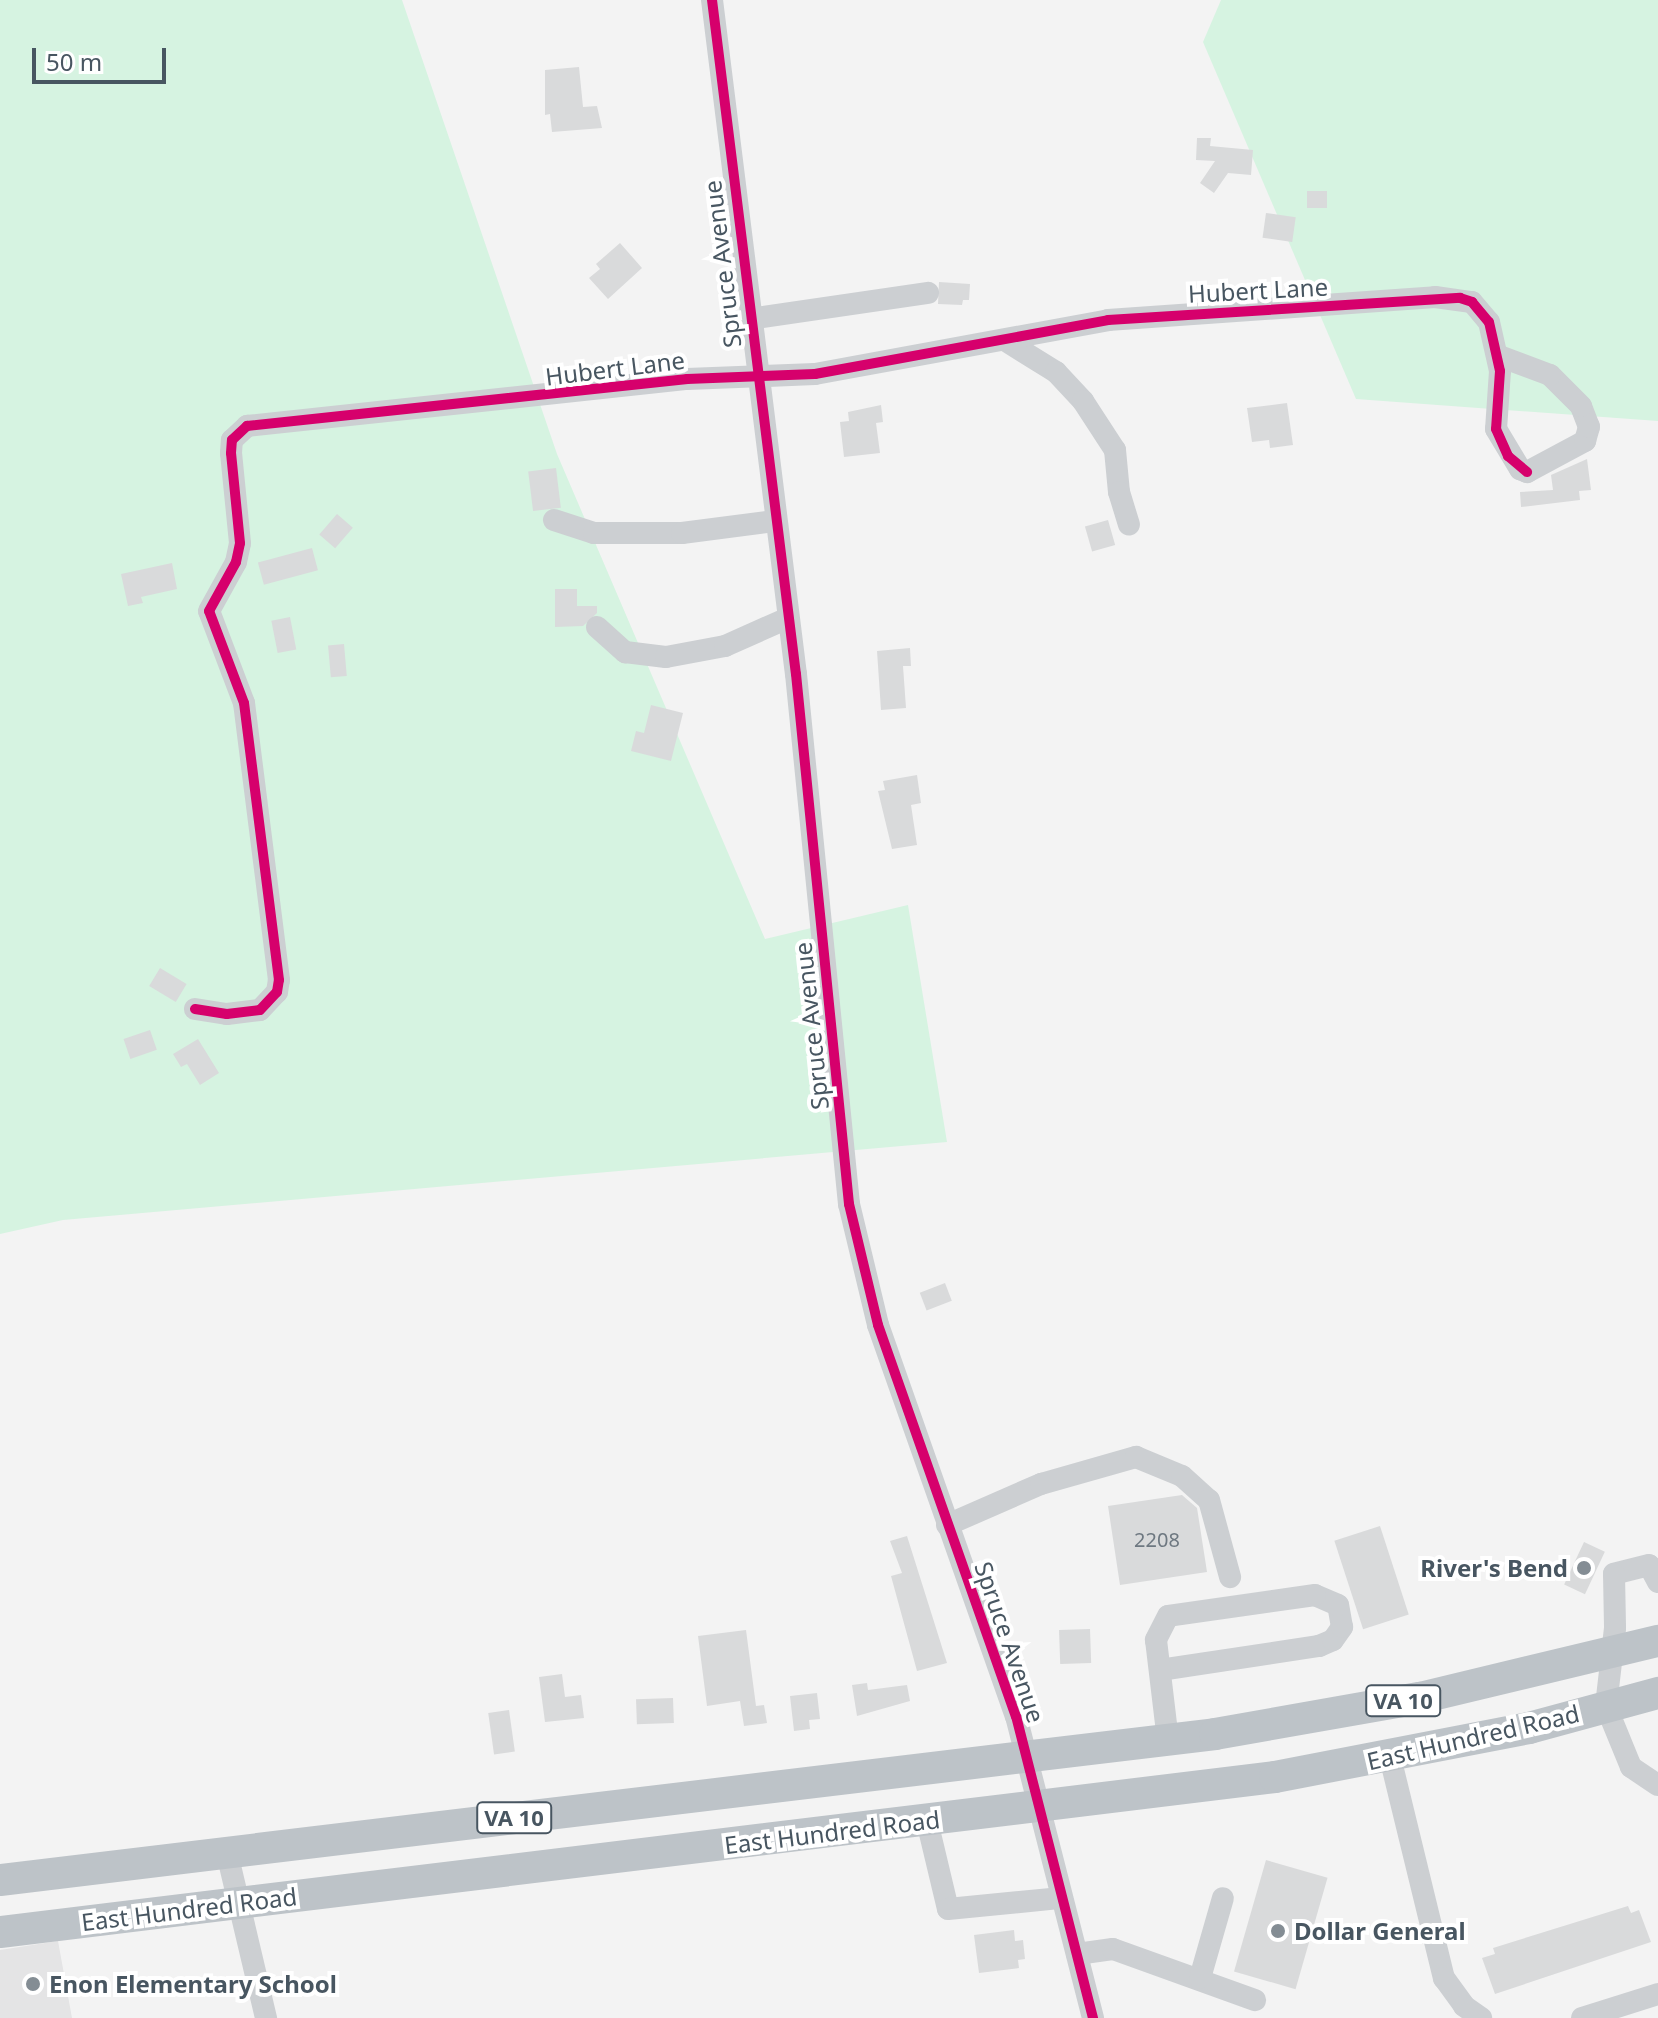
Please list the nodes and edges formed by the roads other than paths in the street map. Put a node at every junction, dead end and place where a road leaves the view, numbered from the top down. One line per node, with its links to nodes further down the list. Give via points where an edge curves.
1 (712, 0): 3 (street, Spruce Avenue)
2 (928, 293): 3 (street)
3 (749, 319): 6 (street, Spruce Avenue)
4 (1006, 341): 5 (street, Hubert Lane, via 1108,320 1447,298 1472,302 1482,311); 6 (street, Hubert Lane, via 815,374); 9 (street, via 1056,372 1083,401 1115,450)
5 (1499, 356): 5 (street, Hubert Lane, via 1496,429 1508,456 1527,472 1585,441 1589,427 1581,406 1550,375)
6 (756, 377): 8 (street, Spruce Avenue); 12 (street, Hubert Lane, via 687,379 238,431 231,453 240,543 236,562 209,611 244,703 279,980 277,992 260,1010 227,1014)
7 (554, 520): 8 (street, via 594,533 682,533)
8 (775, 521): 10 (street, Spruce Avenue)
9 (1129, 524)
10 (788, 618): 11 (street, via 725,646 666,657 625,652); 13 (street, Spruce Avenue, via 849,1204 878,1325)
11 (597, 627)
12 (195, 1009)
13 (947, 1525): 14 (street, via 1041,1484 1136,1457 1182,1476 1209,1500); 22 (street, Spruce Avenue)
14 (1230, 1577)
15 (1658, 1582): 17 (street, via 1649,1565 1614,1574)
16 (1658, 1641): 17 (highway, East Hundred Road / VA 10)
17 (1610, 1655): 20 (street); 21 (highway, East Hundred Road / VA 10, via 1420,1698)
18 (1160, 1670): 18 (street, via 1156,1640 1168,1616 1315,1595 1338,1605 1342,1627 1333,1640 1319,1646); 21 (street)
19 (1658, 1693): 20 (highway, East Hundred Road / VA 10)
20 (1606, 1706): 23 (highway, East Hundred Road / VA 10); 24 (street, via 1631,1767)
21 (1168, 1740): 22 (highway, East Hundred Road / VA 10)
22 (1027, 1756): 25 (street, Spruce Avenue); 27 (highway, East Hundred Road / VA 10)
23 (1390, 1757): 25 (highway, East Hundred Road / VA 10); 39 (street, via 1444,1978 1464,2006)
24 (1658, 1785)
25 (1037, 1807): 26 (highway, East Hundred Road / VA 10); 29 (street, Spruce Avenue)
26 (927, 1821): 29 (street, via 948,1909); 31 (highway, East Hundred Road / VA 10)
27 (227, 1853): 28 (highway, East Hundred Road / VA 10); 31 (street)
28 (0, 1880)
29 (1061, 1898): 33 (street, Spruce Avenue)
30 (1223, 1898): 34 (street)
31 (235, 1904): 32 (highway, East Hundred Road / VA 10); 37 (street)
32 (0, 1932)
33 (1077, 1954): 34 (street, via 1113,1949); 38 (street, Spruce Avenue)
34 (1200, 1978): 36 (street)
35 (1658, 1994): 40 (street)
36 (1255, 2000)
37 (266, 2018)
38 (1093, 2018)
39 (1481, 2018)
40 (1582, 2018)

